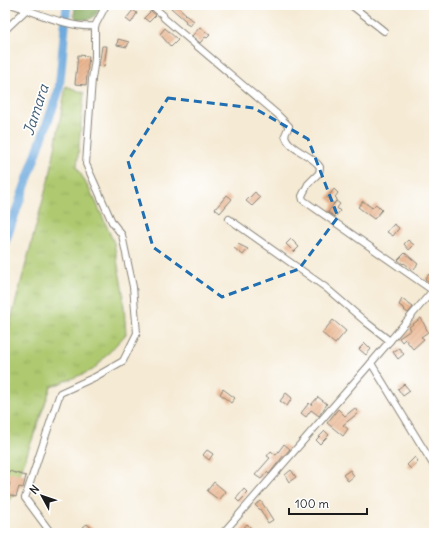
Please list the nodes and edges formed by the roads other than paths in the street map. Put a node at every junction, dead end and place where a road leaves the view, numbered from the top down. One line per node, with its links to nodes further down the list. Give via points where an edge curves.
1 (13, 5): 5 (street)
2 (106, 5): 6 (street)
3 (151, 5): 10 (street, via 289,126 285,135 288,143 317,162 320,167 319,173 308,184 302,196 303,200)
4 (351, 5): 8 (street)
5 (27, 9): 6 (street, via 46,17); 7 (street)
6 (95, 26): 14 (street, via 95,59 86,164 112,222 122,235 133,288 137,333 123,360 60,394 25,498)
7 (5, 30)
8 (384, 31)
9 (228, 219): 11 (street, via 325,287)
10 (433, 290): 11 (street)
11 (390, 341): 12 (street)
12 (371, 363): 13 (street); 15 (street)
13 (434, 466)
14 (51, 533)
15 (223, 533)

